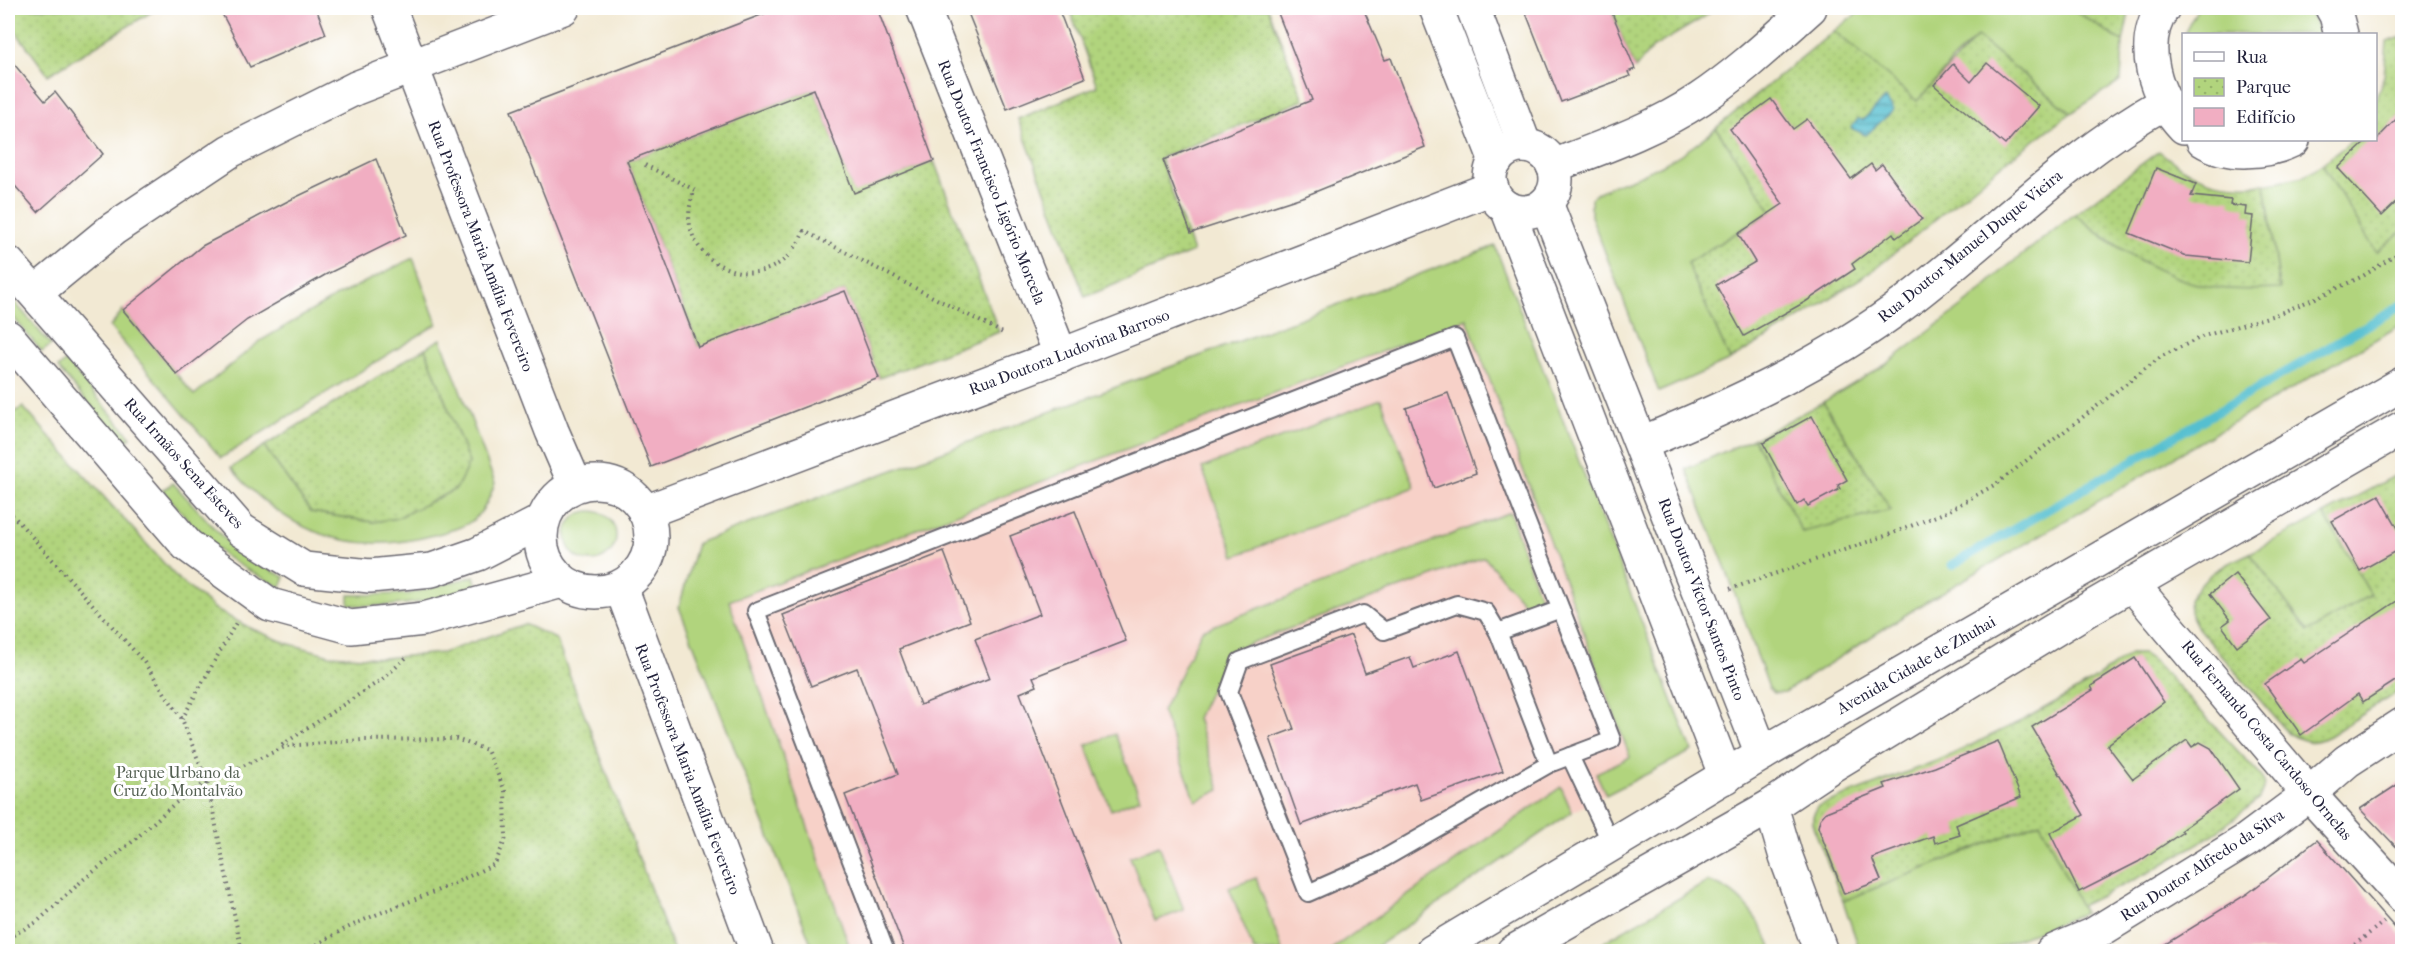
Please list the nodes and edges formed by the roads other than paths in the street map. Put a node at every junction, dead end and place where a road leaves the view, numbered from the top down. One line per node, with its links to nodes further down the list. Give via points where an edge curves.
1 (389, 8): 8 (street, Rua Professora Maria Amália Fevereiro)
2 (562, 8): 8 (street)
3 (923, 8): 19 (street, Rua Doutor Francisco Ligório Morcela)
4 (1436, 8): 14 (street)
5 (1473, 8): 12 (street)
6 (1810, 8): 13 (street, via 1700,99 1651,126)
7 (2163, 8): 9 (street, via 2151,42 2153,74)
8 (411, 66): 17 (street, via 356,88 230,151 113,229); 23 (street, Rua Professora Maria Amália Fevereiro)
9 (2174, 115): 22 (street, Rua Doutor Manuel Duque Vieira, via 2084,154 1923,288 1848,342 1761,389)
10 (2205, 141): 11 (street, via 2234,150 2264,150)
11 (2290, 141)
12 (1525, 146): 13 (street, via 1545,154); 14 (street, via 1503,153)
13 (1553, 166): 15 (street, via 1556,184)
14 (1498, 186): 15 (street, via 1517,212 1528,212); 19 (street, Rua Doutora Ludovina Barroso); 35 (street)
15 (1546, 203): 22 (street, Rua Doutor Víctor Santos Pinto)
16 (8, 263): 17 (street, Rua Irmãos Sena Esteves)
17 (35, 293): 25 (street, Rua Irmãos Sena Esteves, via 241,530 304,569 370,576 432,570 478,554)
18 (8, 337): 26 (street, via 187,545 270,605 351,627 424,619)
19 (1061, 356): 24 (street, Rua Doutora Ludovina Barroso)
20 (2403, 384): 32 (street, Avenida Cidade de Zhuhai)
21 (2403, 428): 27 (street)
22 (1642, 443): 32 (street, Rua Doutor Víctor Santos Pinto)
23 (575, 484): 24 (street, via 600,481 618,486 634,496); 25 (street, via 551,504)
24 (645, 512): 28 (street, via 651,528 651,546 635,577)
25 (542, 521): 26 (street, via 543,554)
26 (561, 581): 28 (street, via 590,592)
27 (2132, 584): 36 (street, Rua Fernando Costa Cardoso Ornelas); 37 (street)
28 (621, 587): 40 (street, Rua Professora Maria Amália Fevereiro)
29 (1561, 609): 30 (lane); 33 (lane, via 1612,740); 41 (lane, via 1455,338 756,611)
30 (1498, 632): 34 (lane); 34 (lane, via 1486,612 1457,604 1384,631 1363,614 1240,661 1229,692 1308,893 1376,863)
31 (2403, 724): 36 (street, Rua Doutor Alfredo da Silva, via 2347,761)
32 (1762, 754): 35 (street, Avenida Cidade de Zhuhai)
33 (1570, 756): 34 (lane); 38 (lane)
34 (1548, 764)
35 (1726, 777): 38 (street, Avenida Cidade de Zhuhai)
36 (2309, 794): 39 (street, Rua Fernando Costa Cardoso Ornelas); 45 (street, Rua Doutor Alfredo da Silva, via 2247,840 2094,934)
37 (1771, 806): 43 (street); 44 (street)
38 (1612, 845): 42 (street, Avenida Cidade de Zhuhai)
39 (2396, 906)
40 (758, 951)
41 (886, 951)
42 (1432, 951)
43 (1513, 951)
44 (1821, 951)
45 (2052, 951)

